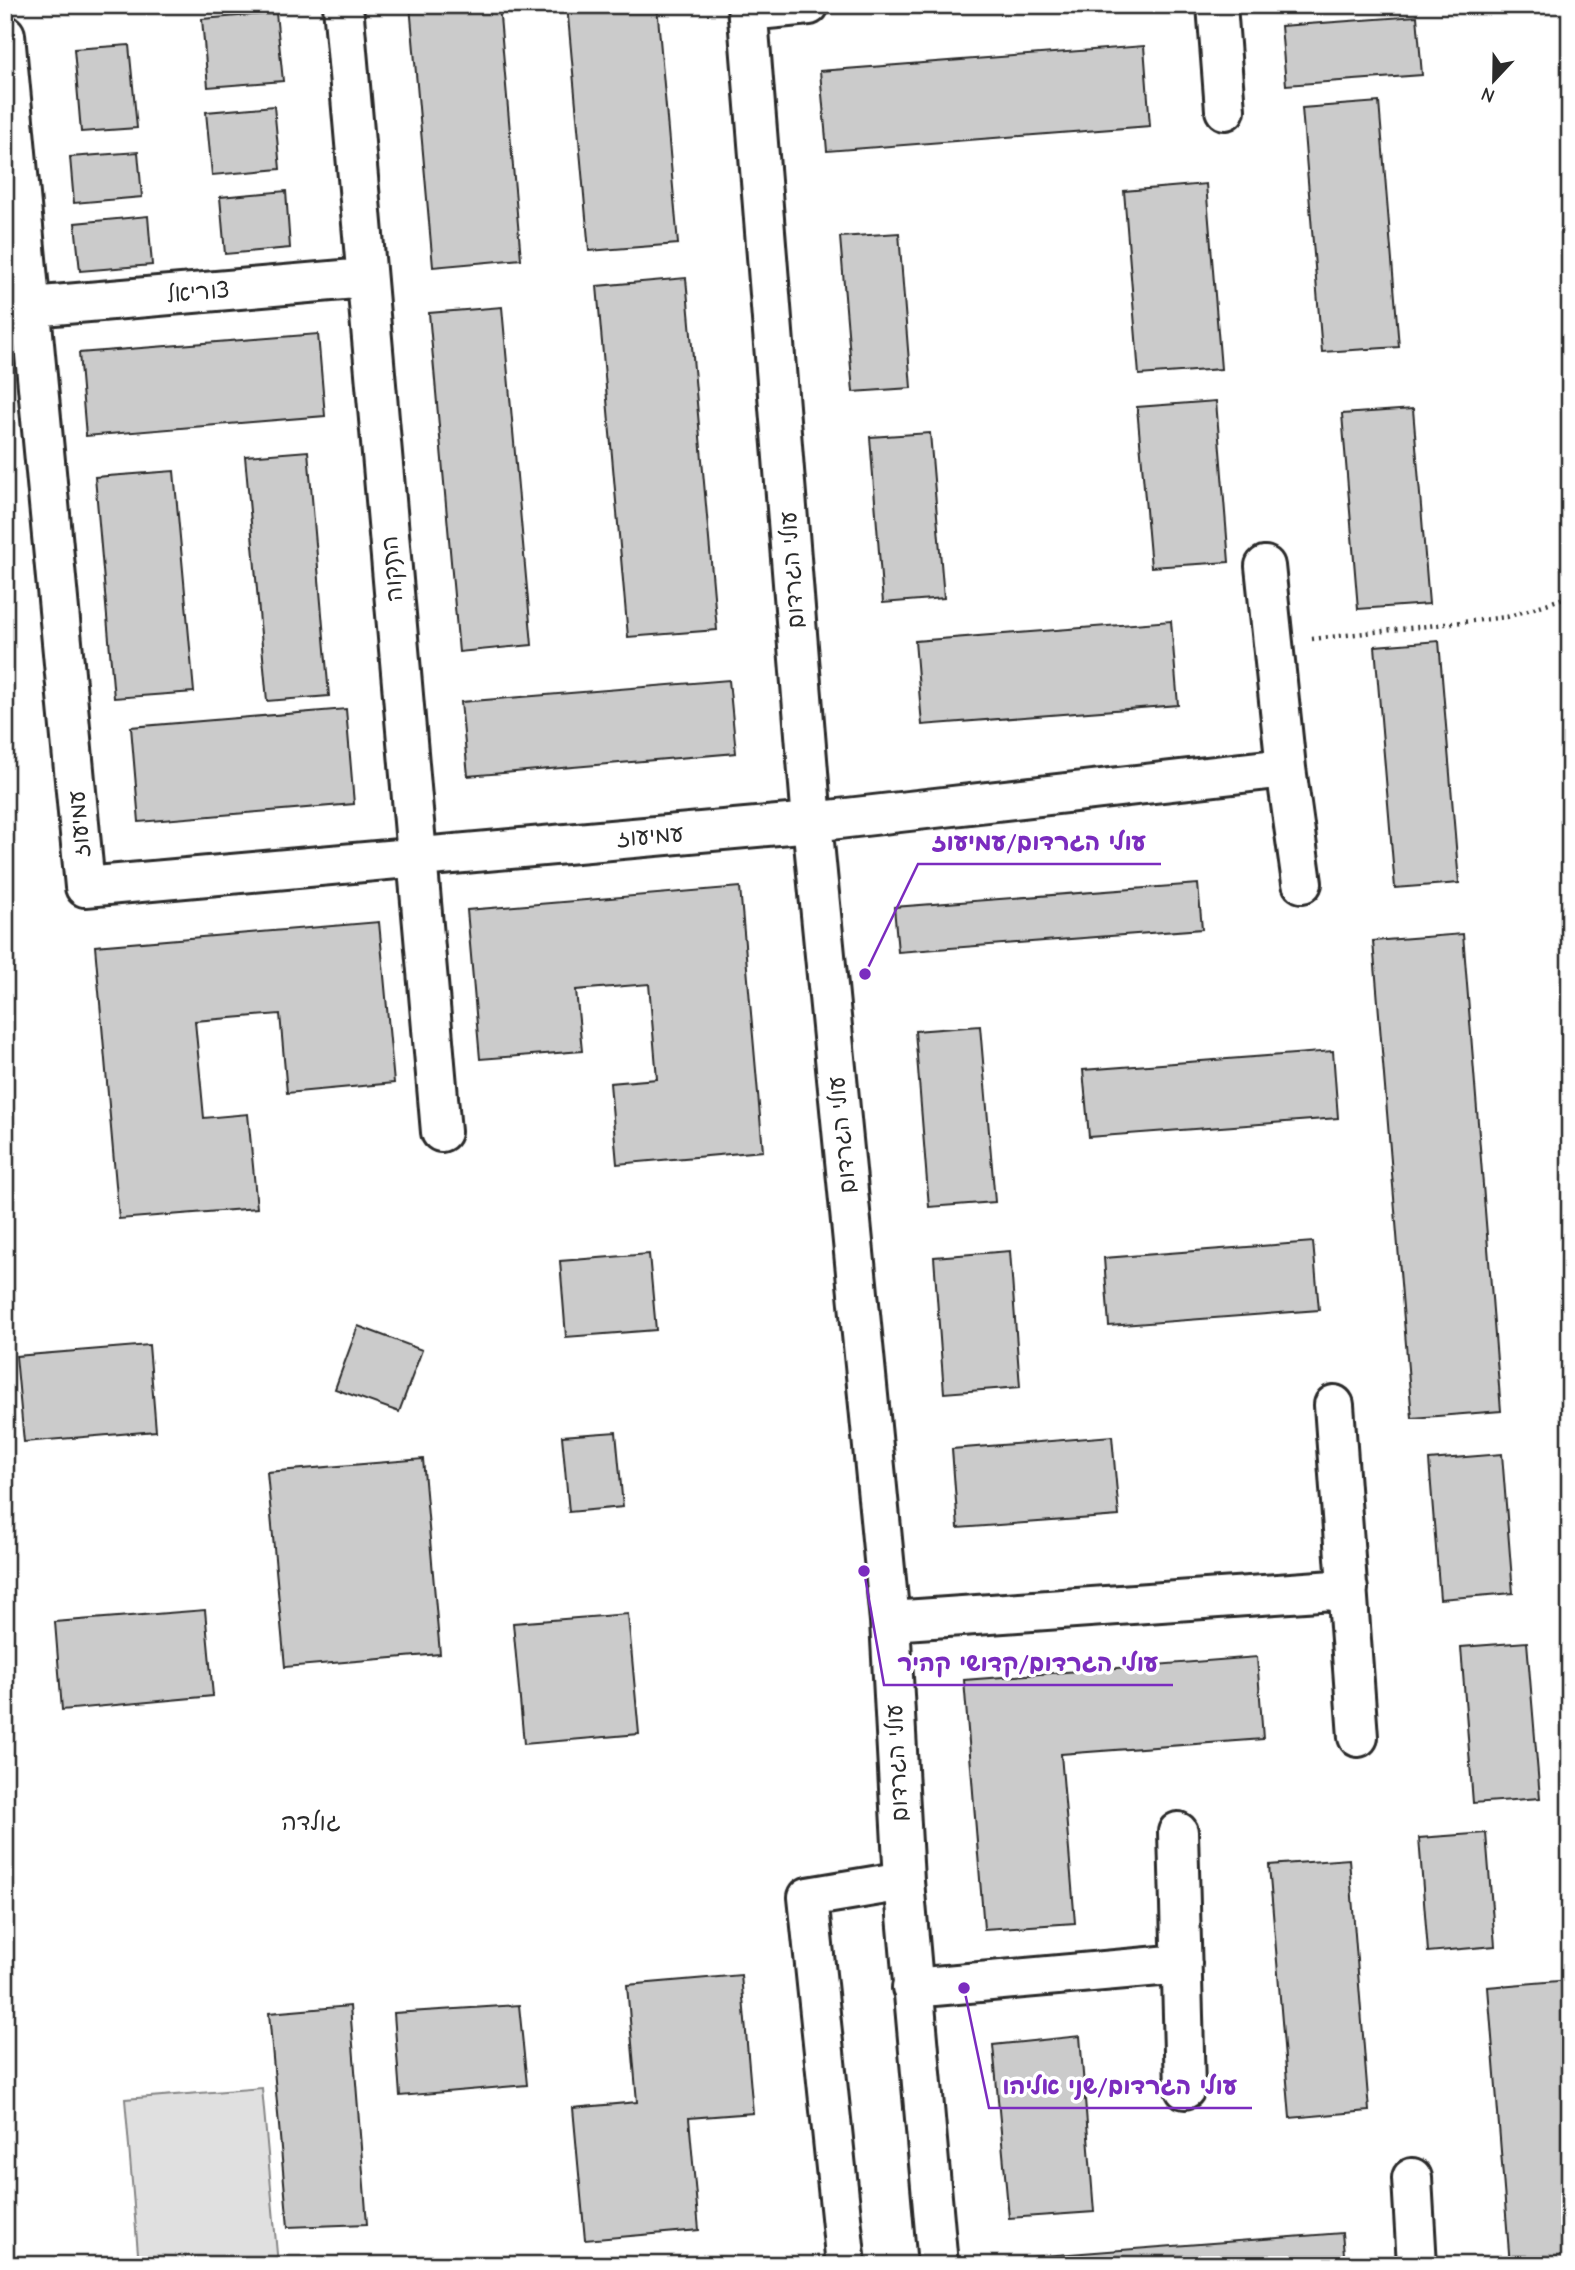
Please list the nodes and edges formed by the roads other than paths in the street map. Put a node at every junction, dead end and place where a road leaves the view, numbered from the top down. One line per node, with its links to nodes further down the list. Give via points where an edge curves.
1 (343, 5): 7 (street, התקוה)
2 (809, 5): 4 (street)
3 (1217, 5): 6 (street)
4 (748, 8): 11 (street, עולי הגרדום)
5 (5, 35): 8 (street, עמיעוז)
6 (1225, 110)
7 (366, 278): 8 (street, צוריאל); 12 (street, התקוה)
8 (31, 307): 12 (street, עמיעוז, via 85,887)
9 (1265, 566): 10 (street)
10 (1286, 768): 11 (street, עמיעוז); 13 (street)
11 (811, 822): 12 (street, עמיעוז); 17 (street, עולי הגרדום)
12 (417, 857): 14 (street, התקוה)
13 (1302, 883)
14 (441, 1132)
15 (1334, 1405): 16 (street)
16 (1348, 1589): 17 (street); 18 (street)
17 (890, 1621): 20 (street, עולי הגרדום)
18 (1358, 1737)
19 (1178, 1832): 21 (street)
20 (904, 1881): 22 (street, עולי הגרדום); 25 (street, via 808,1897)
21 (1182, 1964): 22 (street); 23 (street)
22 (912, 1988): 26 (street, עולי הגרדום)
23 (1185, 2089)
24 (1412, 2178): 27 (street)
25 (846, 2265)
26 (938, 2265)
27 (1417, 2265)

